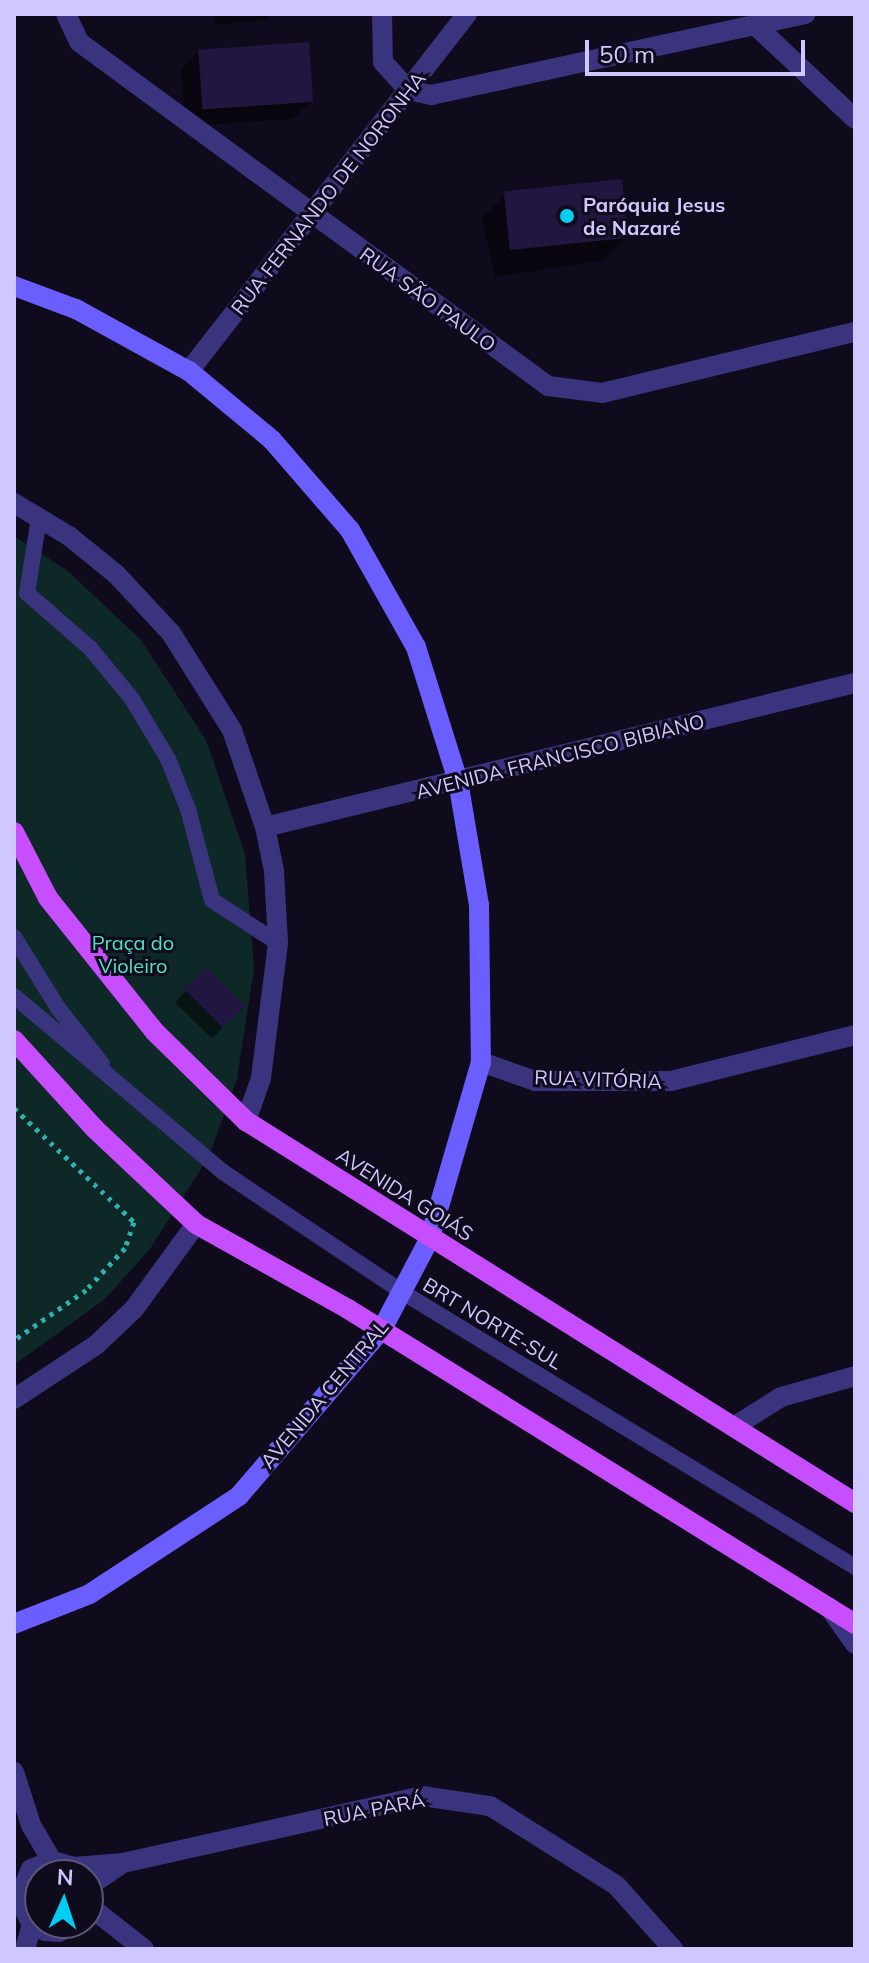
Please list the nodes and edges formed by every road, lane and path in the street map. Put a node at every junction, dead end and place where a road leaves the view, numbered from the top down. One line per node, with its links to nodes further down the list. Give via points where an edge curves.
1 (66, 14): 8 (street, RUA SÃO PAULO, via 79,42)
2 (382, 14): 6 (street, via 383,62)
3 (467, 14): 6 (street, RUA FERNANDO DE NORONHA)
4 (805, 14): 5 (street)
5 (755, 25): 6 (street, via 431,95); 7 (street)
6 (408, 90): 8 (street, RUA FERNANDO DE NORONHA)
7 (855, 119)
8 (311, 213): 10 (street, RUA SÃO PAULO, via 548,386 602,393); 11 (street, RUA FERNANDO DE NORONHA)
9 (14, 286): 11 (street, AVENIDA CENTRAL, via 76,309)
10 (855, 332)
11 (189, 371): 15 (street, AVENIDA CENTRAL, via 272,440 350,530 416,647)
12 (14, 503): 13 (street)
13 (39, 518): 16 (street, via 116,574 171,633 232,730); 19 (lane, via 27,593 90,648 132,699 168,759 188,809 212,900)
14 (855, 683): 15 (street, AVENIDA FRANCISCO BIBIANO)
15 (458, 781): 16 (street, AVENIDA FRANCISCO BIBIANO); 23 (street, AVENIDA CENTRAL, via 479,905)
16 (265, 827): 19 (street, via 274,871)
17 (14, 832): 26 (main road, AVENIDA GOIÁS, via 48,898 154,1031)
18 (14, 937): 24 (lane, BRT NORTE-SUL, via 58,1008)
19 (278, 943): 26 (street, via 261,1078)
20 (14, 996): 24 (lane, BRT NORTE-SUL)
21 (855, 1035): 23 (street, RUA VITÓRIA, via 671,1081 535,1081)
22 (14, 1040): 27 (main road, via 95,1129)
23 (481, 1062): 28 (street, AVENIDA CENTRAL)
24 (125, 1094): 29 (lane, BRT NORTE-SUL, via 223,1172)
25 (14, 1108): 31 (path, via 134,1222 125,1248 86,1290)
26 (246, 1121): 28 (main road, AVENIDA GOIÁS)
27 (196, 1224): 30 (main road); 33 (street, via 134,1309 96,1345)
28 (430, 1238): 29 (street, AVENIDA CENTRAL); 34 (main road, AVENIDA GOIÁS)
29 (402, 1292): 30 (street, AVENIDA CENTRAL); 36 (lane, BRT NORTE-SUL)
30 (382, 1329): 37 (main road); 38 (street, AVENIDA CENTRAL, via 239,1496 90,1594)
31 (14, 1340)
32 (855, 1376): 34 (street, via 781,1397)
33 (14, 1399)
34 (735, 1426): 35 (main road, AVENIDA GOIÁS)
35 (855, 1503)
36 (855, 1567)
37 (829, 1607): 39 (main road); 40 (street)
38 (14, 1624)
39 (855, 1624)
40 (855, 1644)
41 (14, 1772): 42 (street)
42 (31, 1825): 43 (street); 44 (street)
43 (31, 1859)
44 (51, 1859)
45 (123, 1863): 46 (street, RUA PARÁ); 47 (street, RUA PARÁ); 50 (street, RUA PARÁ, via 422,1796 490,1806 616,1885)
46 (104, 1866)
47 (104, 1885)
48 (104, 1919): 49 (street)
49 (144, 1949)
50 (673, 1949)

